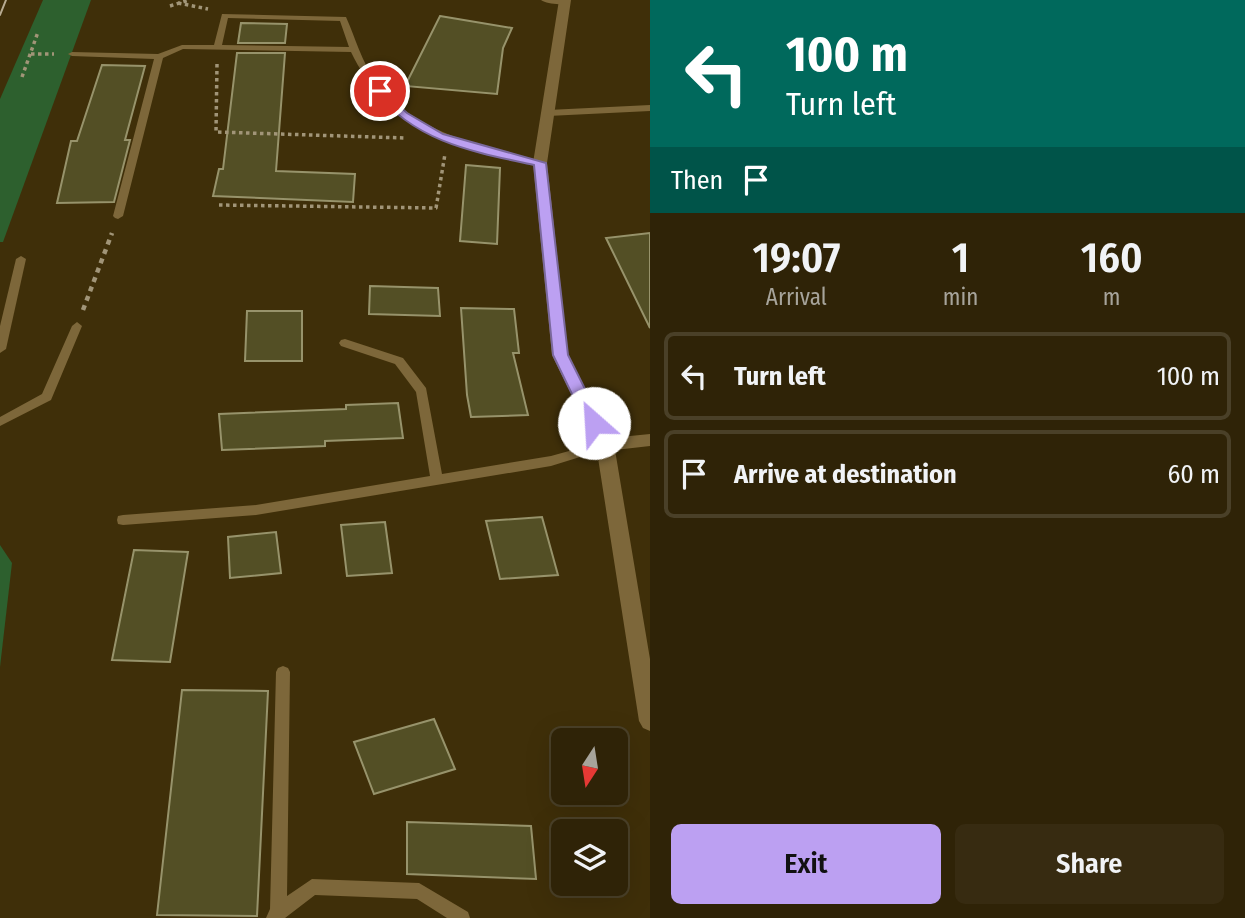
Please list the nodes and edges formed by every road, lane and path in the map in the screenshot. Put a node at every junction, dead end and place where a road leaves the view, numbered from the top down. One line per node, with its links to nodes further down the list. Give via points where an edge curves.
1 (189, 0): 4 (path)
2 (545, 0): 3 (lane)
3 (565, 1): 14 (street)
4 (178, 3): 5 (path); 6 (path)
5 (170, 6)
6 (217, 11)
7 (38, 32): 12 (path)
8 (217, 47): 9 (lane); 9 (lane, via 226,16 234,16 343,19); 11 (lane, via 182,47); 15 (path, via 215,132)
9 (351, 50): 15 (lane, via 403,116)
10 (72, 54): 11 (lane)
11 (159, 57): 18 (lane)
12 (22, 77)
13 (650, 108): 14 (lane)
14 (548, 113): 16 (street)
15 (448, 140): 16 (lane); 17 (path, via 436,208)
16 (540, 163): 25 (street, via 560,355)
17 (219, 205)
18 (118, 216): 20 (path)
19 (21, 260): 22 (lane)
20 (77, 326): 23 (lane, via 47,397)
21 (345, 343): 26 (lane, via 399,361 422,391)
22 (0, 349)
23 (0, 422)
24 (650, 440): 25 (street)
25 (605, 445): 26 (lane, via 551,461); 29 (street)
26 (436, 478): 27 (lane, via 256,510)
27 (123, 520)
28 (283, 672): 30 (lane)
29 (650, 721)
30 (275, 916): 31 (lane, via 312,887 419,891)
31 (462, 918)

